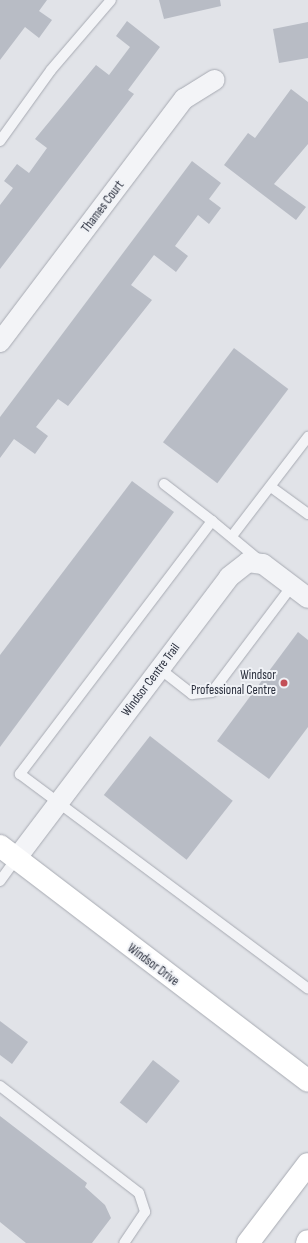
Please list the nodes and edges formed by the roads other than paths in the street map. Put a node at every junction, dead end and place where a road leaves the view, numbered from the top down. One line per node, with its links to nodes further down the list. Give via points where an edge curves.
1 (111, 0): 3 (lane, via 51,70)
2 (214, 80): 4 (street, Thames Court, via 184,99)
3 (0, 141)
4 (0, 342)
5 (308, 437): 7 (lane)
6 (164, 484): 9 (lane)
7 (271, 486): 8 (lane); 10 (lane)
8 (308, 514)
9 (212, 521): 10 (lane); 15 (lane, via 20,774)
10 (232, 536): 11 (lane)
11 (263, 564): 12 (street); 14 (street, Windsor Centre Trail, via 248,562 229,577)
12 (292, 586): 13 (street); 14 (lane, via 212,692 192,694)
13 (308, 598)
14 (160, 669): 15 (street, Windsor Centre Trail)
15 (59, 803): 16 (street, Windsor Centre Trail); 18 (lane)
16 (8, 853): 17 (lane); 19 (street, Windsor Drive)
17 (0, 881)
18 (308, 989)
19 (308, 1081)
20 (0, 1086): 22 (lane, via 139,1193 146,1212)
21 (308, 1164): 23 (street)
22 (124, 1243)
23 (248, 1243)

